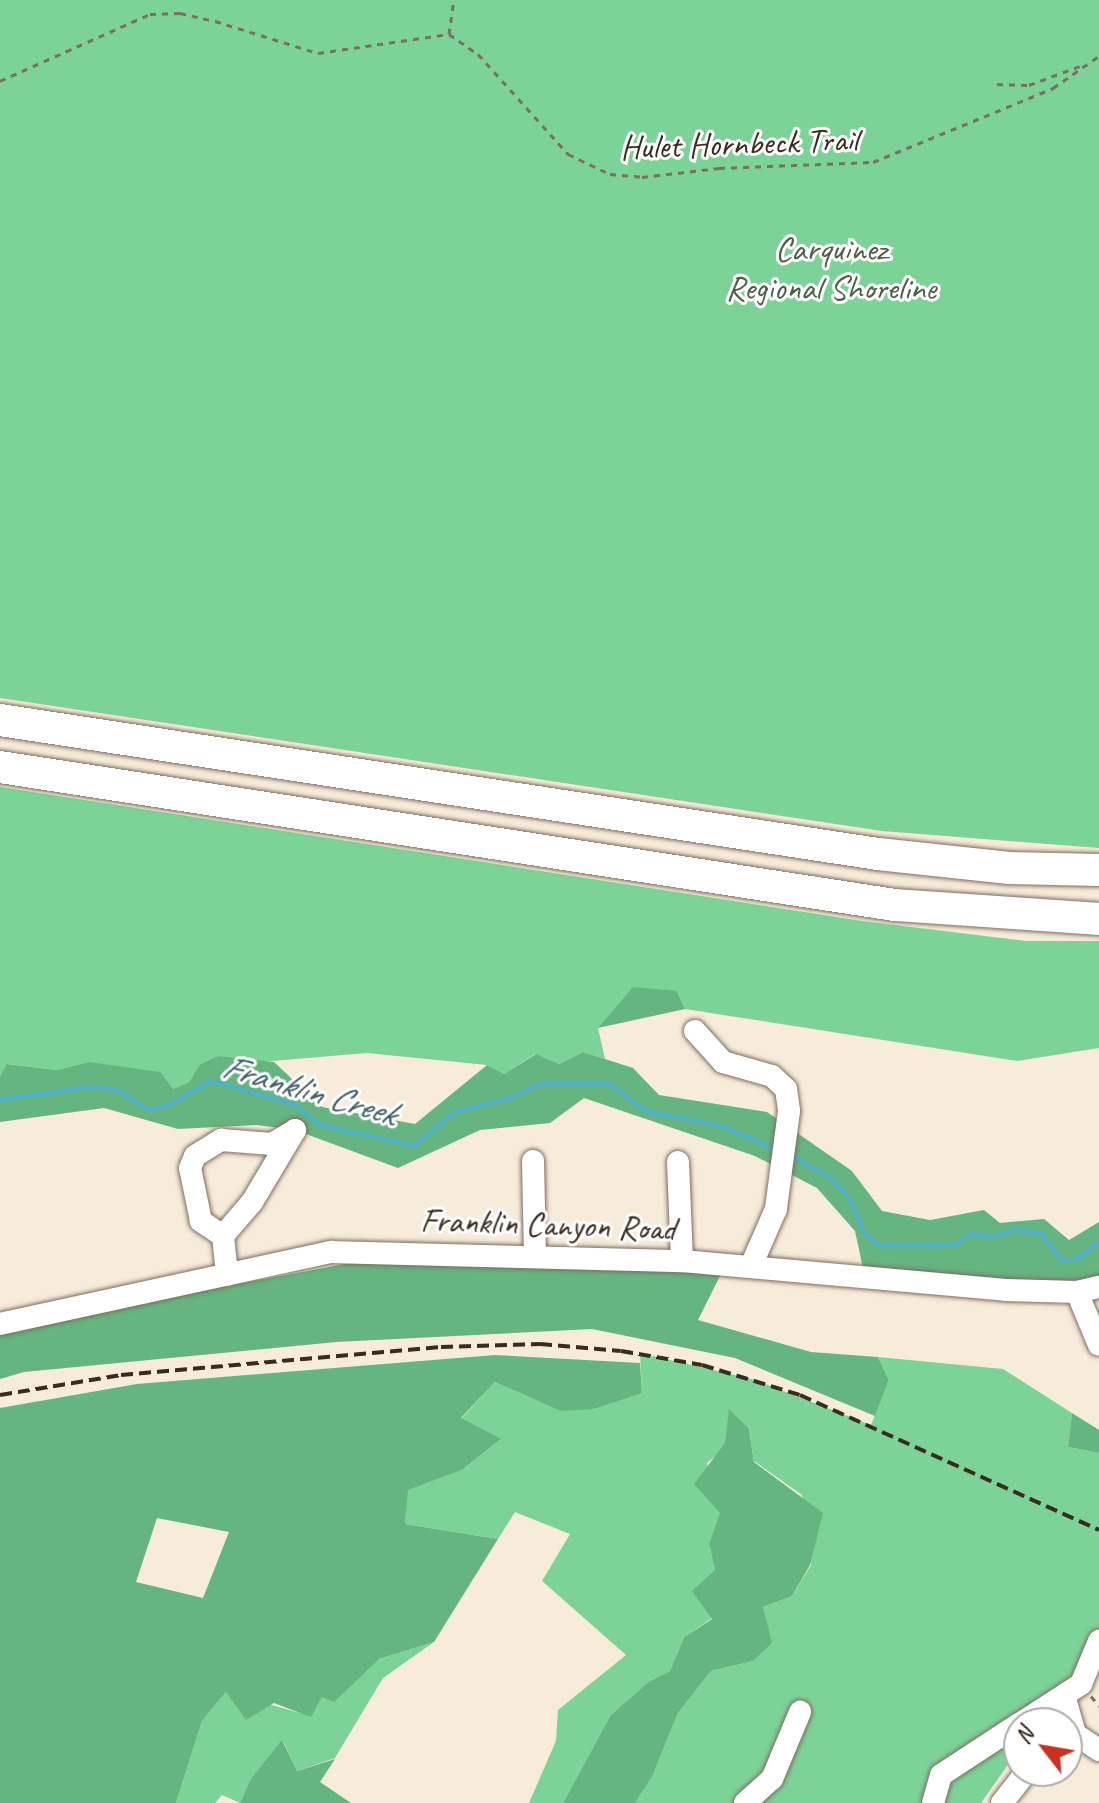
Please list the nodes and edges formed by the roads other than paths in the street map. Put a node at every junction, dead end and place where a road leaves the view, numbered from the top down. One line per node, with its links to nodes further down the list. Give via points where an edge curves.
1 (0, 720): 3 (highway, via 878,854 998,867)
2 (0, 767): 4 (highway, via 884,903 994,916)
3 (1099, 870)
4 (1099, 919)
5 (695, 1031): 11 (street, via 723,1062 772,1076 786,1089 789,1111 776,1209)
6 (533, 1161): 9 (street)
7 (678, 1162): 10 (street)
8 (223, 1236): 8 (street, via 252,1202 295,1130 272,1144 221,1140 195,1156 190,1168 201,1221); 12 (street)
9 (535, 1257): 10 (street, Franklin Canyon Road); 12 (street, Franklin Canyon Road, via 331,1252)
10 (682, 1261): 11 (street, Franklin Canyon Road)
11 (751, 1266): 13 (street, Franklin Canyon Road)
12 (227, 1275): 14 (street, Franklin Canyon Road)
13 (1088, 1290): 15 (street)
14 (0, 1324)
15 (1099, 1345)
16 (1099, 1641): 17 (street)
17 (1073, 1689): 18 (street); 19 (street)
18 (1046, 1707)
19 (1071, 1707)
20 (800, 1712): 23 (street, via 772,1779)
21 (1003, 1735): 24 (street, via 941,1775)
22 (1014, 1787): 25 (street)
23 (745, 1803)
24 (933, 1803)
25 (1002, 1803)

